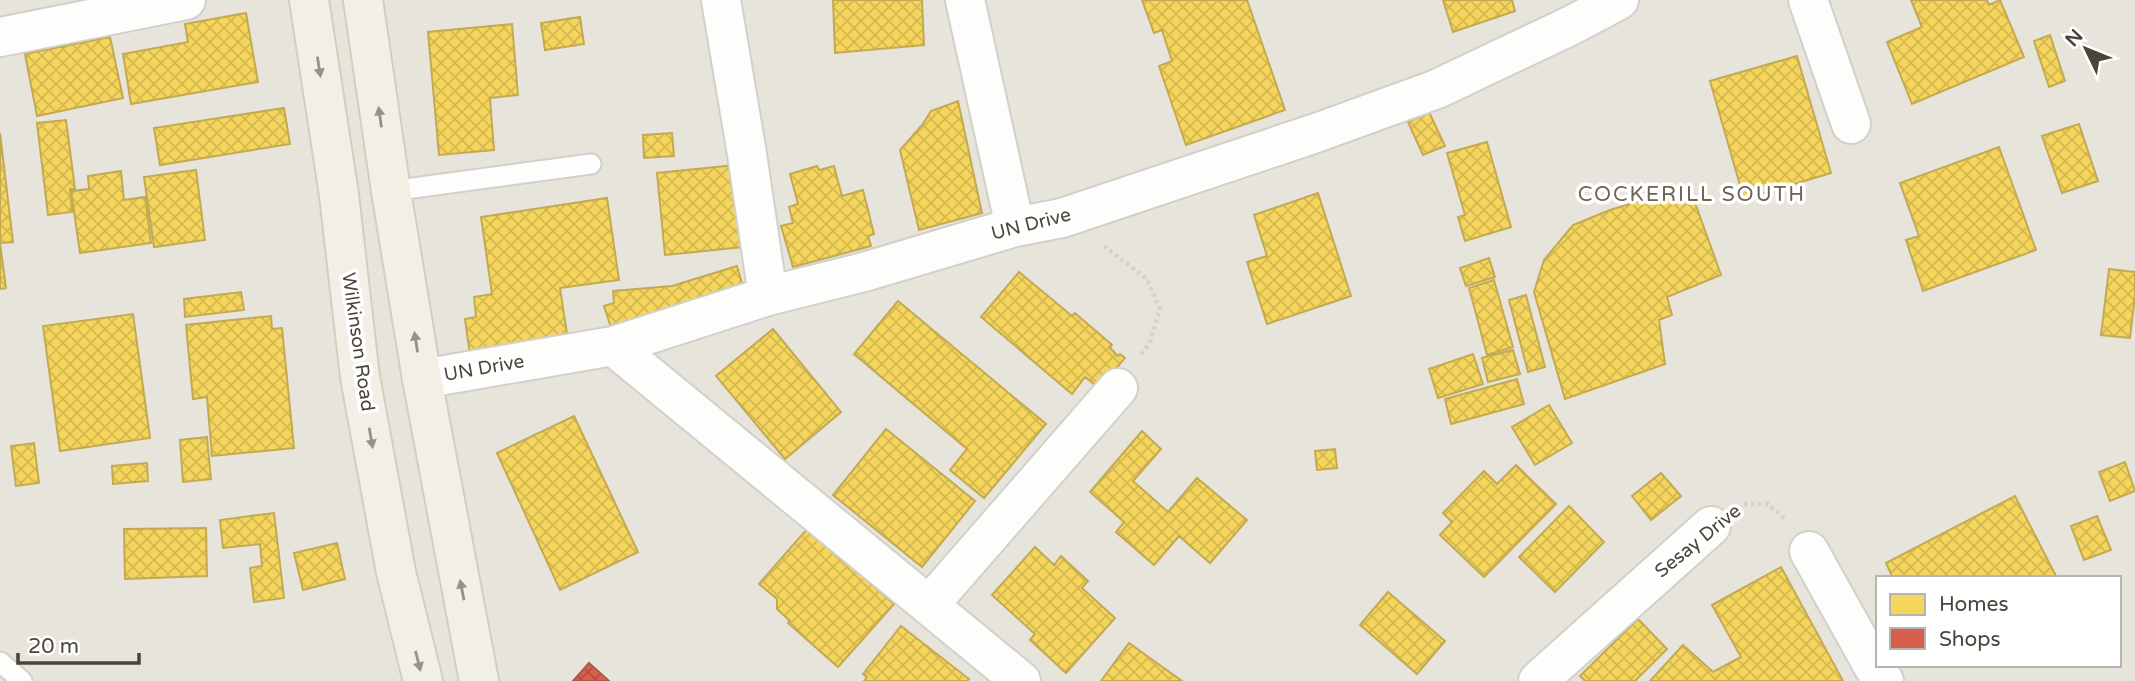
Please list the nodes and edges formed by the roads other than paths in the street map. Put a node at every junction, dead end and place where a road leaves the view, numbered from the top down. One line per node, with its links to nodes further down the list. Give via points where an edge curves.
1 (186, 0): 8 (street)
2 (309, 0): 22 (main road, Wilkinson Road, one-way to 22, via 339,195 360,377 396,572)
3 (363, 0): 11 (main road, one-way to 3)
4 (721, 0): 13 (street)
5 (965, 0): 12 (street)
6 (1619, 0): 12 (street, UN Drive, via 1437,89 1062,218)
7 (1808, 0): 9 (street)
8 (0, 37)
9 (1851, 124)
10 (591, 164): 11 (lane)
11 (391, 191): 15 (main road, one-way to 11)
12 (1015, 227): 13 (street, UN Drive)
13 (768, 296): 14 (street, UN Drive)
14 (613, 346): 15 (street, UN Drive); 19 (street)
15 (422, 379): 23 (main road, one-way to 15)
16 (1118, 388): 19 (street)
17 (1711, 526): 25 (street, Sesay Drive)
18 (1810, 551): 26 (street)
19 (929, 605): 24 (street)
20 (0, 662): 21 (lane)
21 (22, 681)
22 (423, 681)
23 (479, 681)
24 (1021, 681)
25 (1538, 681)
26 (1884, 681)

